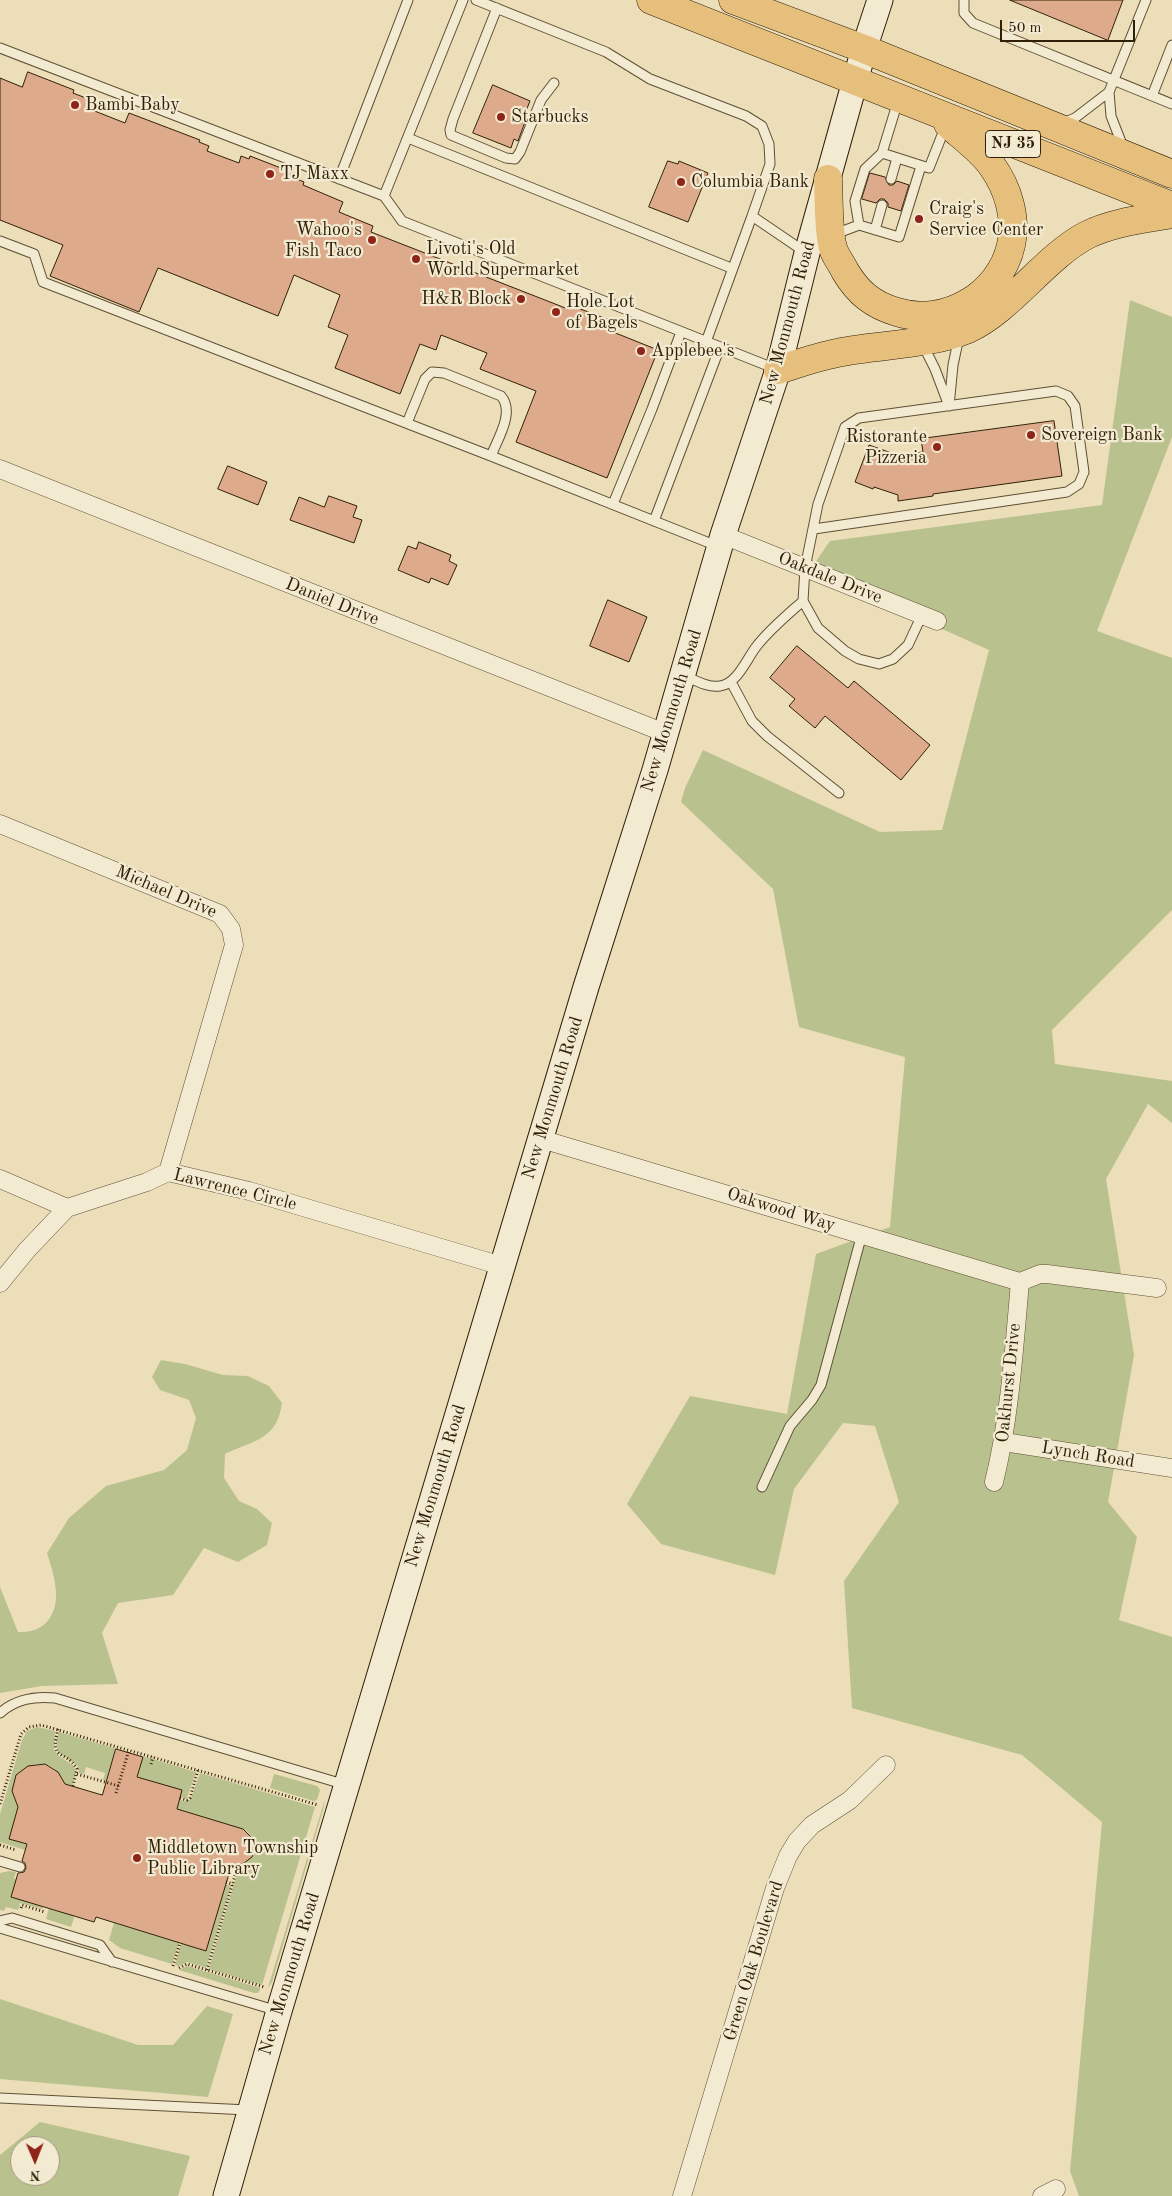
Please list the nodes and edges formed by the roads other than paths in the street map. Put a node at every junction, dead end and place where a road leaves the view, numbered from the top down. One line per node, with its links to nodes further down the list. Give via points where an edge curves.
1 (408, 0): 28 (lane)
2 (463, 0): 22 (lane)
3 (476, 0): 9 (lane)
4 (651, 0): 14 (highway, NJ 35)
5 (733, 0): 12 (highway, NJ 35)
6 (880, 0): 12 (main road, New Monmouth Road)
7 (964, 0): 13 (lane, via 964,13 973,23)
8 (1146, 0): 13 (lane)
9 (497, 8): 15 (lane, via 453,119 452,135 506,158 514,158 520,152 541,100); 35 (lane, via 606,52 650,79 746,116 762,126 769,144 770,164)
10 (1172, 45): 17 (lane)
11 (0, 48): 28 (lane)
12 (864, 49): 14 (main road, New Monmouth Road); 21 (highway, NJ 35)
13 (1114, 80): 16 (lane); 17 (lane)
14 (855, 82): 18 (highway, NJ 35); 30 (main road, New Monmouth Road)
15 (554, 83)
16 (1109, 92): 21 (lane, via 1075,118); 24 (lane, via 1116,134)
17 (1152, 96): 19 (lane)
18 (899, 99): 20 (highway, NJ 35); 23 (lane)
19 (1172, 104)
20 (942, 118): 26 (lane, via 929,168); 33 (highway, NJ 35); 38 (highway, via 991,165 1008,197 1012,213 1011,244 1000,272 988,287 973,300 943,314 906,315 882,308 869,301 854,286 833,248)
21 (1051, 126): 24 (highway, NJ 35)
22 (408, 138): 31 (lane); 41 (lane)
23 (882, 153): 25 (lane); 36 (lane, via 865,169 855,201)
24 (1127, 156): 27 (highway, NJ 35)
25 (898, 158): 26 (lane); 29 (lane)
26 (921, 166): 37 (lane, via 899,237)
27 (1172, 174)
28 (339, 179): 31 (lane)
29 (891, 179)
30 (828, 180): 38 (highway); 40 (main road, New Monmouth Road)
31 (384, 196): 43 (lane, via 402,221)
32 (882, 205): 37 (lane)
33 (1172, 206)
34 (1172, 214): 42 (highway, via 1107,226 1086,236 987,317)
35 (752, 216): 40 (lane); 41 (lane)
36 (859, 225): 37 (lane); 38 (lane)
37 (875, 230)
38 (832, 235)
39 (0, 241): 49 (lane, via 34,254 43,282)
40 (807, 253): 47 (main road, New Monmouth Road)
41 (731, 268): 45 (lane)
42 (961, 331): 44 (highway); 48 (lane)
43 (681, 332): 45 (lane); 52 (lane)
44 (920, 340): 47 (highway, via 836,353); 48 (lane)
45 (706, 342): 46 (lane)
46 (720, 347): 47 (lane); 53 (lane)
47 (778, 370): 55 (main road, New Monmouth Road)
48 (949, 406): 54 (lane, via 859,418 846,427 818,504); 54 (lane, via 1056,391 1068,396 1075,406 1084,472 1079,484 1067,492)
49 (407, 423): 50 (lane); 50 (lane, via 424,379 432,372 501,396 507,402 508,412)
50 (492, 456): 52 (lane)
51 (0, 469): 61 (street, Daniel Drive)
52 (613, 504): 53 (lane)
53 (654, 521): 55 (lane)
54 (814, 529): 56 (lane)
55 (721, 541): 56 (street, Oakdale Drive); 59 (main road, New Monmouth Road)
56 (806, 568): 57 (lane); 58 (street, Oakdale Drive)
57 (803, 601): 58 (lane, via 818,628 845,651 859,660 879,664 893,659); 60 (lane, via 775,626)
58 (930, 618)
59 (684, 674): 60 (lane, via 709,686); 61 (main road, New Monmouth Road)
60 (731, 682): 62 (lane, via 752,721)
61 (665, 733): 64 (main road, New Monmouth Road)
62 (840, 793)
63 (0, 824): 65 (street, Michael Drive, via 220,914 232,928 234,945)
64 (542, 1139): 68 (street, Oakwood Way); 69 (main road, New Monmouth Road)
65 (168, 1172): 67 (street, Lawrence Circle); 69 (street, Lawrence Circle, via 249,1191)
66 (0, 1179): 67 (street)
67 (67, 1208): 71 (street, Lawrence Circle)
68 (862, 1234): 70 (street, Oakwood Way); 76 (lane, via 821,1385 790,1426)
69 (502, 1266): 79 (main road, New Monmouth Road)
70 (1020, 1282): 72 (street, via 1047,1274); 73 (street, Oakhurst Drive)
71 (0, 1283)
72 (1157, 1288)
73 (1004, 1442): 74 (street, Lynch Road); 75 (street, Oakhurst Drive)
74 (1172, 1468)
75 (994, 1482)
76 (762, 1487)
77 (0, 1713): 79 (lane, via 23,1700 55,1698)
78 (886, 1765): 89 (street, Green Oak Boulevard, via 850,1800 812,1825 788,1856 775,1888)
79 (346, 1786): 85 (main road, New Monmouth Road)
80 (0, 1861): 81 (lane)
81 (20, 1867)
82 (0, 1921): 84 (lane, via 12,1918 100,1945)
83 (0, 1928): 84 (lane)
84 (112, 1962): 85 (lane)
85 (279, 2011): 87 (main road, New Monmouth Road)
86 (0, 2098): 87 (lane)
87 (251, 2110): 88 (main road, New Monmouth Road)
88 (226, 2196)
89 (682, 2196)

